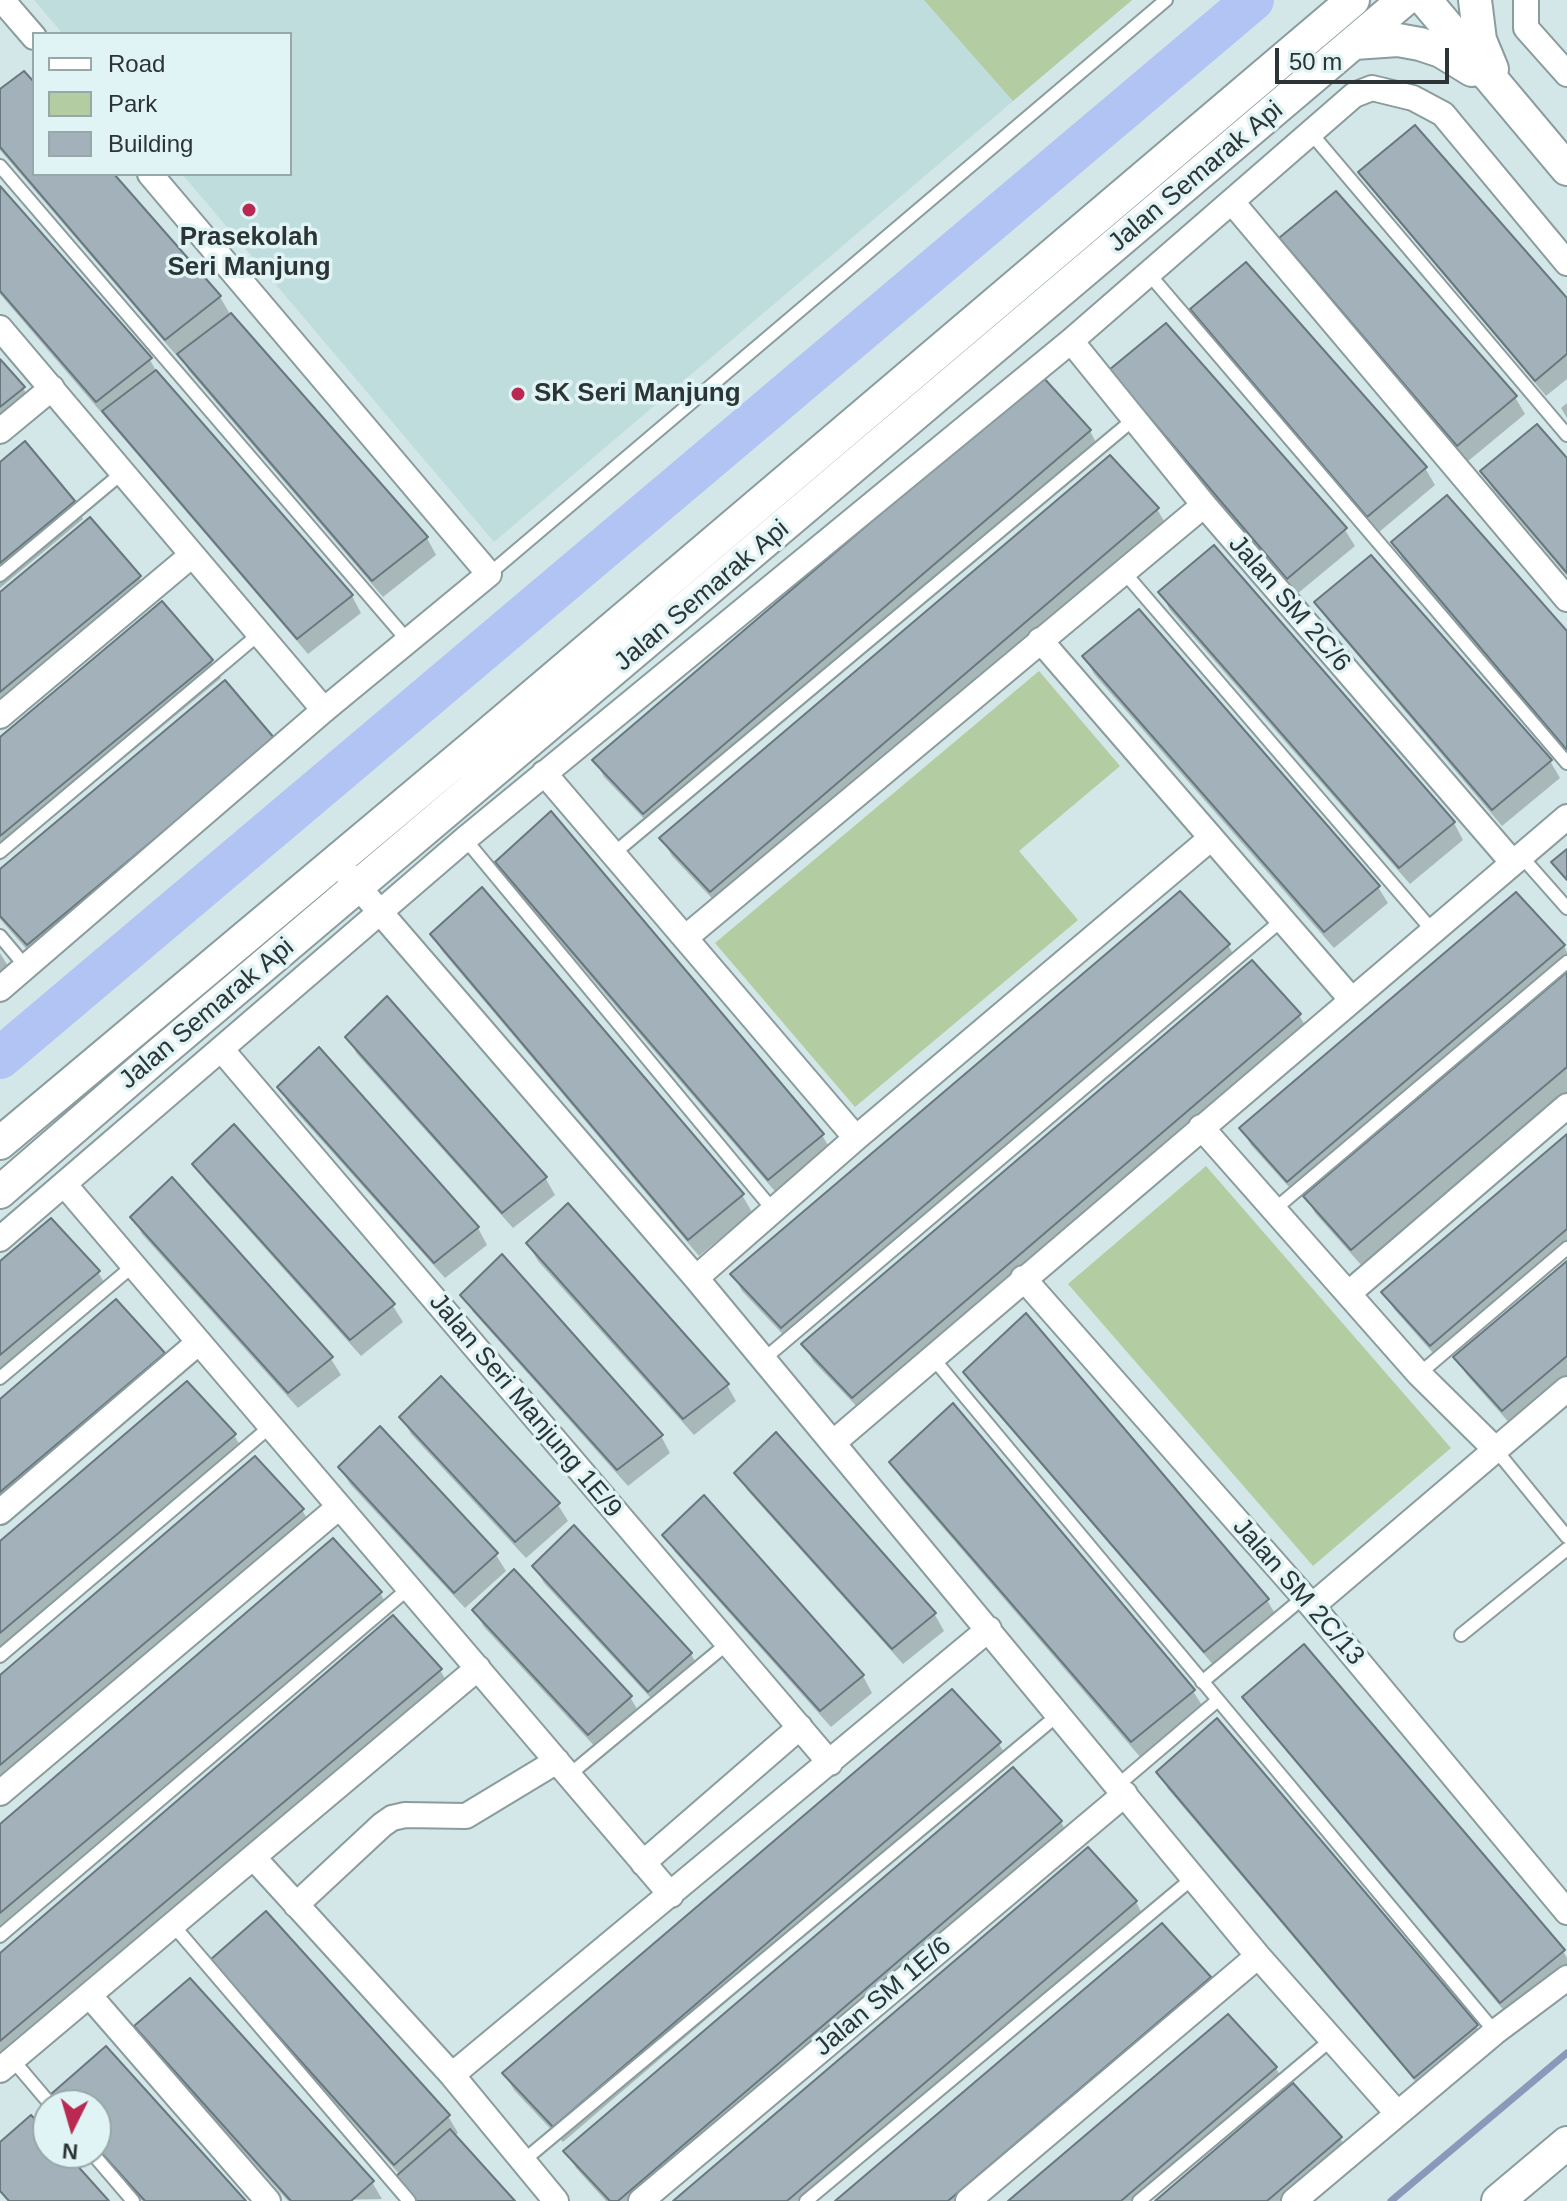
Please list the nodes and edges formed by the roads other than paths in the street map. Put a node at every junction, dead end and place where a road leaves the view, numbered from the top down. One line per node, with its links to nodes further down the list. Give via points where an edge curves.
1 (1166, 0): 30 (lane)
2 (1353, 0): 7 (street, Jalan Semarak Api)
3 (1404, 0): 10 (street, Jalan Semarak Api)
4 (1425, 0): 12 (street)
5 (1475, 0): 12 (street, via 1480,40)
6 (1526, 0): 11 (street, via 1526,28)
7 (1334, 11): 46 (street, Jalan Semarak Api)
8 (5, 12): 9 (street)
9 (32, 35)
10 (1354, 43): 12 (street, via 1420,44 1441,51); 47 (street, Jalan Semarak Api)
11 (1567, 74)
12 (1498, 87): 15 (street)
13 (1310, 132): 17 (street); 18 (street, via 1354,95 1372,88 1413,98 1443,114); 25 (lane)
14 (0, 166): 35 (lane)
15 (1567, 169)
16 (152, 176): 30 (street)
17 (1232, 202): 19 (street); 32 (street)
18 (1567, 263)
19 (1149, 274): 21 (street); 38 (lane)
20 (0, 328): 22 (street)
21 (1071, 341): 23 (street, Jalan SM 2C/6); 39 (street)
22 (52, 388): 24 (street); 26 (street)
23 (1134, 419): 27 (street, Jalan SM 2C/6); 44 (lane)
24 (0, 431)
25 (1567, 435)
26 (122, 473): 28 (street); 31 (lane)
27 (1204, 505): 29 (street); 45 (street, Jalan SM 2C/6)
28 (192, 555): 33 (street); 37 (street)
29 (1123, 571): 34 (street); 51 (lane)
30 (489, 574): 35 (street)
31 (0, 575)
32 (1567, 599)
33 (259, 634): 36 (street); 43 (lane)
34 (1040, 640): 42 (street); 53 (street)
35 (408, 641): 36 (street)
36 (324, 710): 55 (street)
37 (0, 716)
38 (1567, 763)
39 (544, 773): 41 (street); 44 (street)
40 (1567, 817): 45 (street)
41 (465, 839): 49 (street); 66 (lane)
42 (1210, 839): 50 (street); 61 (street)
43 (0, 852)
44 (613, 854): 53 (street)
45 (1517, 859): 48 (lane); 51 (street)
46 (336, 861): 47 (street); 62 (street, Jalan Semarak Api)
47 (357, 888): 49 (street); 64 (street, Jalan Semarak Api)
48 (1567, 908)
49 (379, 913): 58 (street); 70 (street)
50 (1282, 920): 57 (street); 75 (lane)
51 (1432, 930): 57 (street)
52 (0, 936): 55 (lane)
53 (685, 938): 61 (street)
54 (1567, 962): 65 (lane)
55 (26, 967): 56 (street)
56 (0, 989)
57 (1351, 999): 60 (street)
58 (221, 1049): 63 (street); 90 (street, Jalan Seri Manjung 1E/9)
59 (1567, 1106): 72 (street)
60 (1201, 1127): 65 (street); 71 (street)
61 (856, 1138): 66 (street)
62 (0, 1143)
63 (64, 1184): 67 (street); 69 (street)
64 (0, 1192)
65 (1275, 1209): 72 (street)
66 (773, 1210): 70 (street)
67 (0, 1239)
68 (1567, 1248): 76 (lane)
69 (134, 1265): 73 (street); 77 (lane)
70 (696, 1278): 75 (street)
71 (1023, 1278): 74 (street); 87 (street, Jalan SM 2C/13)
72 (1349, 1293): 76 (street)
73 (199, 1342): 79 (street); 83 (street)
74 (932, 1357): 80 (street); 93 (lane)
75 (764, 1359): 80 (street)
76 (1419, 1374): 81 (street)
77 (0, 1378)
78 (1567, 1389): 81 (street)
79 (271, 1426): 82 (street); 91 (lane)
80 (834, 1442): 88 (street)
81 (1496, 1450): 84 (lane); 87 (street)
82 (339, 1507): 86 (street); 100 (street)
83 (0, 1512)
84 (1567, 1537)
85 (1567, 1549): 89 (lane)
86 (409, 1588): 92 (street); 108 (lane)
87 (1308, 1601): 93 (lane); 106 (street, Jalan SM 2C/13)
88 (989, 1629): 95 (street); 97 (street)
89 (1461, 1635)
90 (728, 1643): 96 (street, Jalan Seri Manjung 1E/9); 98 (lane)
91 (0, 1656)
92 (478, 1668): 98 (street); 101 (street)
93 (1202, 1682): 94 (lane)
94 (1218, 1700): 99 (lane); 112 (lane)
95 (1059, 1714): 99 (street); 119 (lane)
96 (800, 1727): 97 (street, Jalan Seri Manjung 1E/9); 102 (street)
97 (830, 1763): 104 (street)
98 (563, 1768): 102 (street); 105 (street, via 466,1816 392,1818)
99 (1122, 1789): 103 (street); 125 (street, Jalan SM 1E/6)
100 (0, 1793)
101 (253, 1857): 105 (street); 107 (street)
102 (643, 1863): 104 (street)
103 (1194, 1877): 109 (street); 126 (lane)
104 (671, 1895): 115 (street)
105 (296, 1905): 115 (street)
106 (1567, 1912)
107 (173, 1925): 111 (street); 123 (lane)
108 (0, 1936)
109 (1258, 1956): 113 (street); 127 (street)
110 (1567, 1978): 112 (street)
111 (89, 1995): 114 (street); 122 (street)
112 (1495, 2032): 117 (street)
113 (1332, 2039): 117 (street); 128 (lane)
114 (6, 2065): 116 (lane)
115 (452, 2075): 119 (street)
116 (33, 2089)
117 (1397, 2113): 129 (street)
118 (1567, 2143): 130 (street)
119 (523, 2161): 124 (street)
120 (106, 2169): 121 (lane)
121 (133, 2201)
122 (268, 2201)
123 (409, 2201)
124 (556, 2201)
125 (641, 2201)
126 (806, 2201)
127 (968, 2201)
128 (1139, 2201)
129 (1294, 2201)
130 (1498, 2201)

